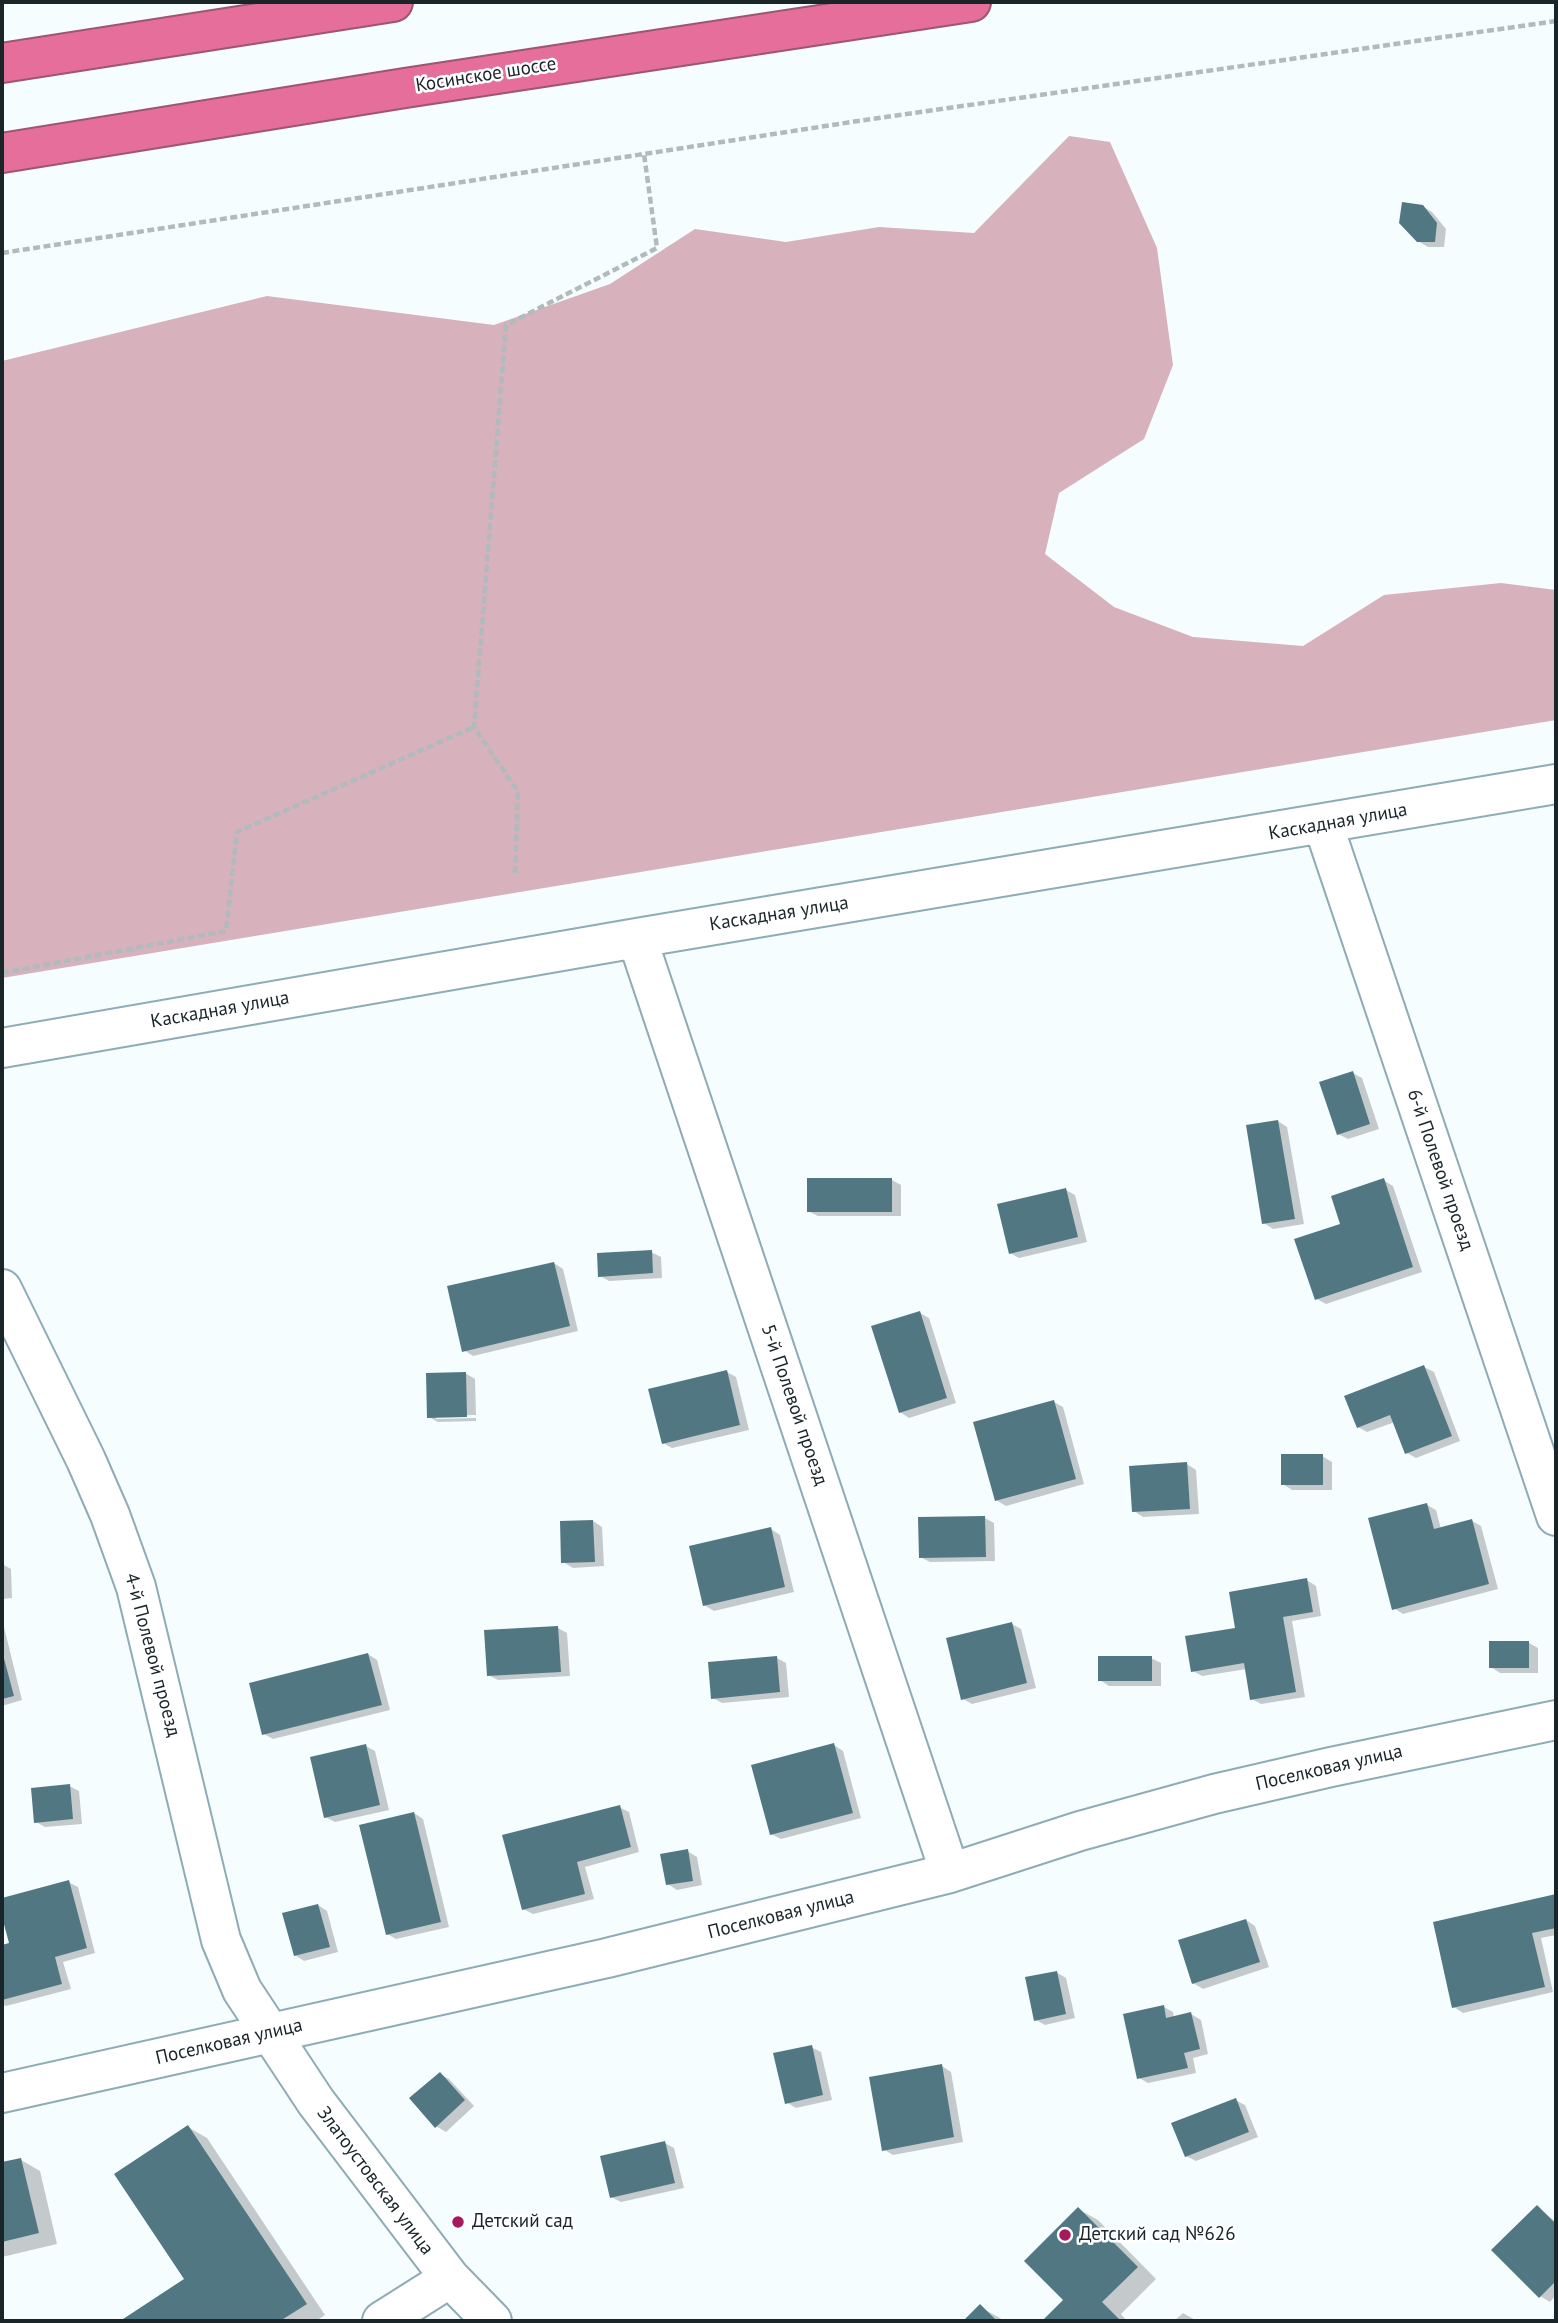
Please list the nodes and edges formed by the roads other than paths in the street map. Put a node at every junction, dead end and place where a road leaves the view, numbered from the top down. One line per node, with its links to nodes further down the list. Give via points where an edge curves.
1 (393, 2): 3 (highway)
2 (971, 2): 4 (highway, Косинское шоссе)
3 (2, 63)
4 (2, 153)
5 (1556, 784): 6 (street, Каскадная улица)
6 (1323, 824): 7 (street, Каскадная улица); 10 (street, 6-й Полевой проезд)
7 (637, 938): 8 (street, Каскадная улица); 12 (street, 5-й Полевой проезд)
8 (2, 1048)
9 (2, 1289): 13 (street, 4-й Полевой проезд, via 86,1460 136,1587 221,1940 246,1997)
10 (1556, 1516)
11 (1556, 1720): 12 (street, Поселковая улица, via 1213,1794 1080,1830)
12 (950, 1873): 13 (street, Поселковая улица, via 607,1958)
13 (269, 2032): 14 (street, Поселковая улица); 15 (street, Златоустовская улица, via 316,2102)
14 (2, 2093)
15 (450, 2278): 16 (street); 17 (street, Златоустовская улица)
16 (382, 2321)
17 (492, 2321)

